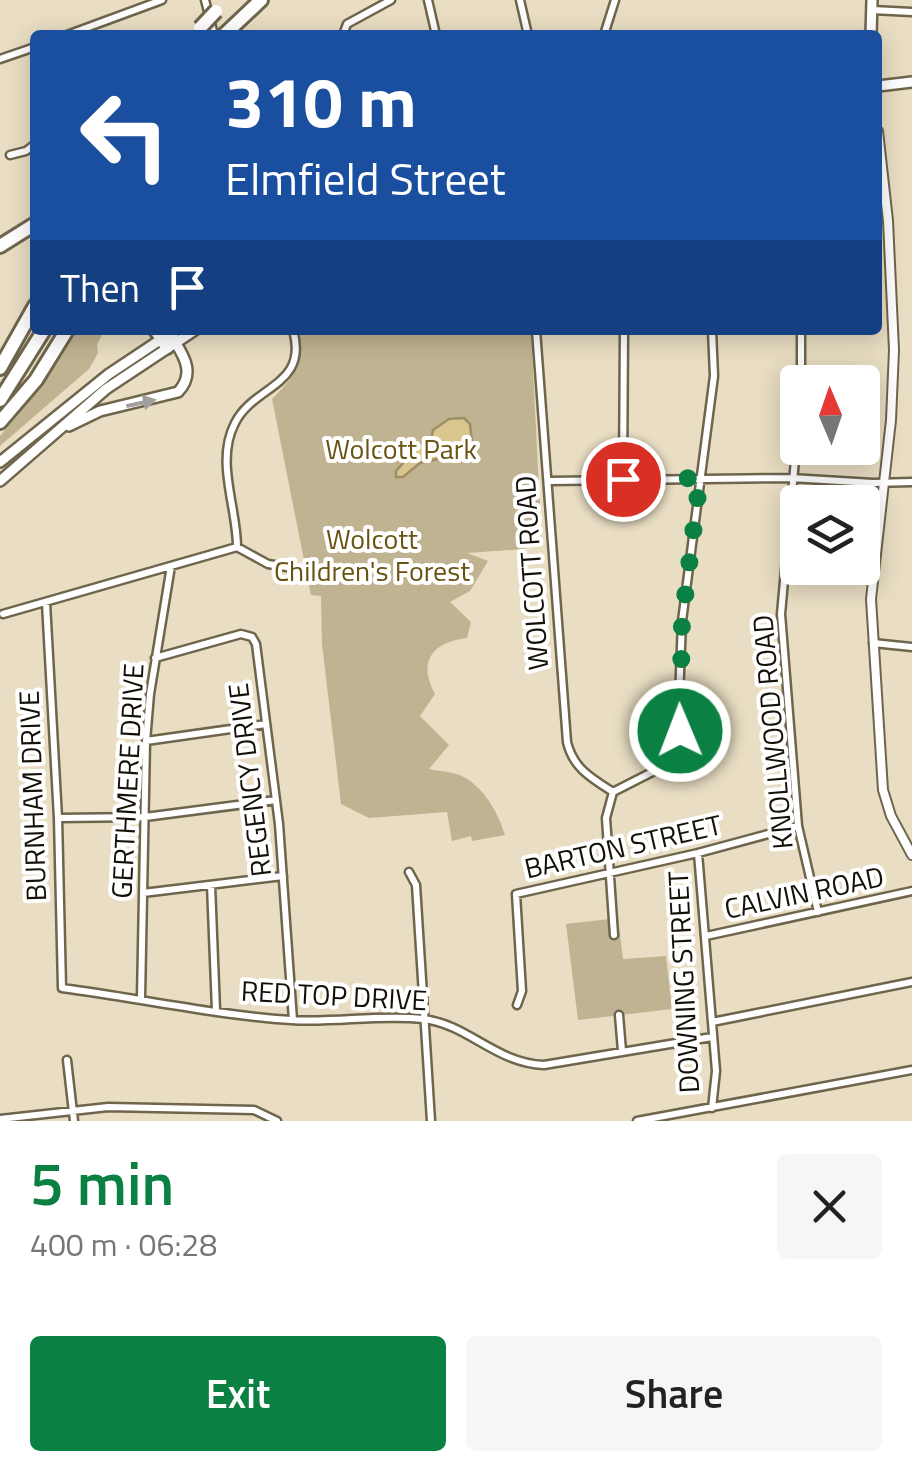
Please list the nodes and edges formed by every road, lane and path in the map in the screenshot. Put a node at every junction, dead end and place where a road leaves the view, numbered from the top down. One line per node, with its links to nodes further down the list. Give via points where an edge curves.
1 (162, 0): 11 (street)
2 (204, 0): 13 (street)
3 (226, 0): 12 (highway, bridge)
4 (261, 0): 14 (highway)
5 (391, 0): 15 (street)
6 (428, 0): 16 (street)
7 (520, 0): 17 (street)
8 (614, 0): 18 (street)
9 (872, 5): 10 (street); 19 (main road)
10 (912, 12)
11 (87, 30)
12 (199, 30)
13 (213, 30)
14 (229, 30)
15 (345, 30)
16 (435, 30)
17 (527, 30)
18 (605, 30)
19 (871, 30)
20 (30, 48): 21 (street)
21 (0, 59)
22 (912, 82): 23 (main road)
23 (882, 86)
24 (30, 148): 25 (street)
25 (10, 155)
26 (882, 162): 51 (street, via 894,350)
27 (30, 227): 28 (highway)
28 (0, 246)
29 (30, 315): 39 (highway)
30 (41, 335): 40 (highway)
31 (64, 335): 41 (highway)
32 (293, 335): 52 (street, via 295,357 287,375 243,410 228,439)
33 (536, 335): 49 (street, WOLCOTT ROAD)
34 (624, 335): 47 (street)
35 (712, 335): 45 (street, via 714,376)
36 (801, 335): 38 (street)
37 (168, 336): 42 (main road); 42 (main road, one-way to 37, via 100,411 178,392 188,368); 43 (main road)
38 (800, 365)
39 (0, 368)
40 (0, 400)
41 (0, 422)
42 (53, 434): 48 (main road)
43 (0, 462)
44 (793, 465): 46 (street, KNOLLWOOD ROAD)
45 (700, 478): 46 (street); 47 (street); 62 (street, via 682,621 677,750 662,767)
46 (791, 478): 51 (street); 66 (street, KNOLLWOOD ROAD, via 782,614)
47 (623, 479): 49 (street)
48 (0, 481)
49 (548, 481): 62 (street, WOLCOTT ROAD, via 570,758)
50 (912, 482): 51 (street)
51 (883, 483): 57 (street, via 872,570)
52 (237, 548): 53 (street); 54 (street)
53 (171, 566): 55 (street); 59 (street, GERTHMERE DRIVE)
54 (292, 568)
55 (46, 603): 56 (street); 65 (street, BURNHAM DRIVE)
56 (3, 614)
57 (872, 643): 58 (street); 68 (street, via 883,790)
58 (912, 647)
59 (155, 658): 60 (street, REGENCY DRIVE, via 242,634 252,637); 61 (street, GERTHMERE DRIVE)
60 (266, 724): 61 (street); 63 (street, REGENCY DRIVE)
61 (146, 741): 64 (street, GERTHMERE DRIVE)
62 (612, 792): 70 (street, via 606,818)
63 (276, 800): 64 (street); 71 (street, REGENCY DRIVE)
64 (144, 817): 65 (street); 74 (street, GERTHMERE DRIVE)
65 (58, 818): 79 (street, BURNHAM DRIVE)
66 (798, 826): 67 (street, BARTON STREET); 75 (street, KNOLLWOOD ROAD)
67 (698, 853): 70 (street, BARTON STREET); 77 (street, DOWNING STREET)
68 (912, 854)
69 (409, 872): 84 (street, via 416,886)
70 (610, 873): 76 (street); 81 (street, BARTON STREET, via 516,894 522,991)
71 (284, 876): 72 (street); 85 (street, REGENCY DRIVE)
72 (211, 885): 74 (street); 82 (street)
73 (912, 892): 75 (street, CALVIN ROAD)
74 (143, 893): 80 (street, GERTHMERE DRIVE)
75 (818, 912): 77 (street, CALVIN ROAD)
76 (614, 936)
77 (706, 936): 86 (street, DOWNING STREET)
78 (912, 982): 86 (street)
79 (62, 988): 80 (street, RED TOP DRIVE)
80 (141, 999): 82 (street, RED TOP DRIVE)
81 (517, 1005)
82 (216, 1010): 85 (street, RED TOP DRIVE)
83 (619, 1015): 88 (street)
84 (424, 1018): 85 (street, RED TOP DRIVE); 88 (street, RED TOP DRIVE, via 524,1064); 96 (street)
85 (292, 1020)
86 (712, 1022): 87 (street, DOWNING STREET)
87 (712, 1036): 88 (street, RED TOP DRIVE); 91 (street, DOWNING STREET)
88 (622, 1051)
89 (67, 1060): 92 (street)
90 (912, 1070): 91 (street)
91 (712, 1108): 97 (street)
92 (73, 1109): 93 (street); 94 (street); 95 (street, via 254,1110)
93 (0, 1119)
94 (74, 1121)
95 (277, 1121)
96 (430, 1121)
97 (637, 1121)

